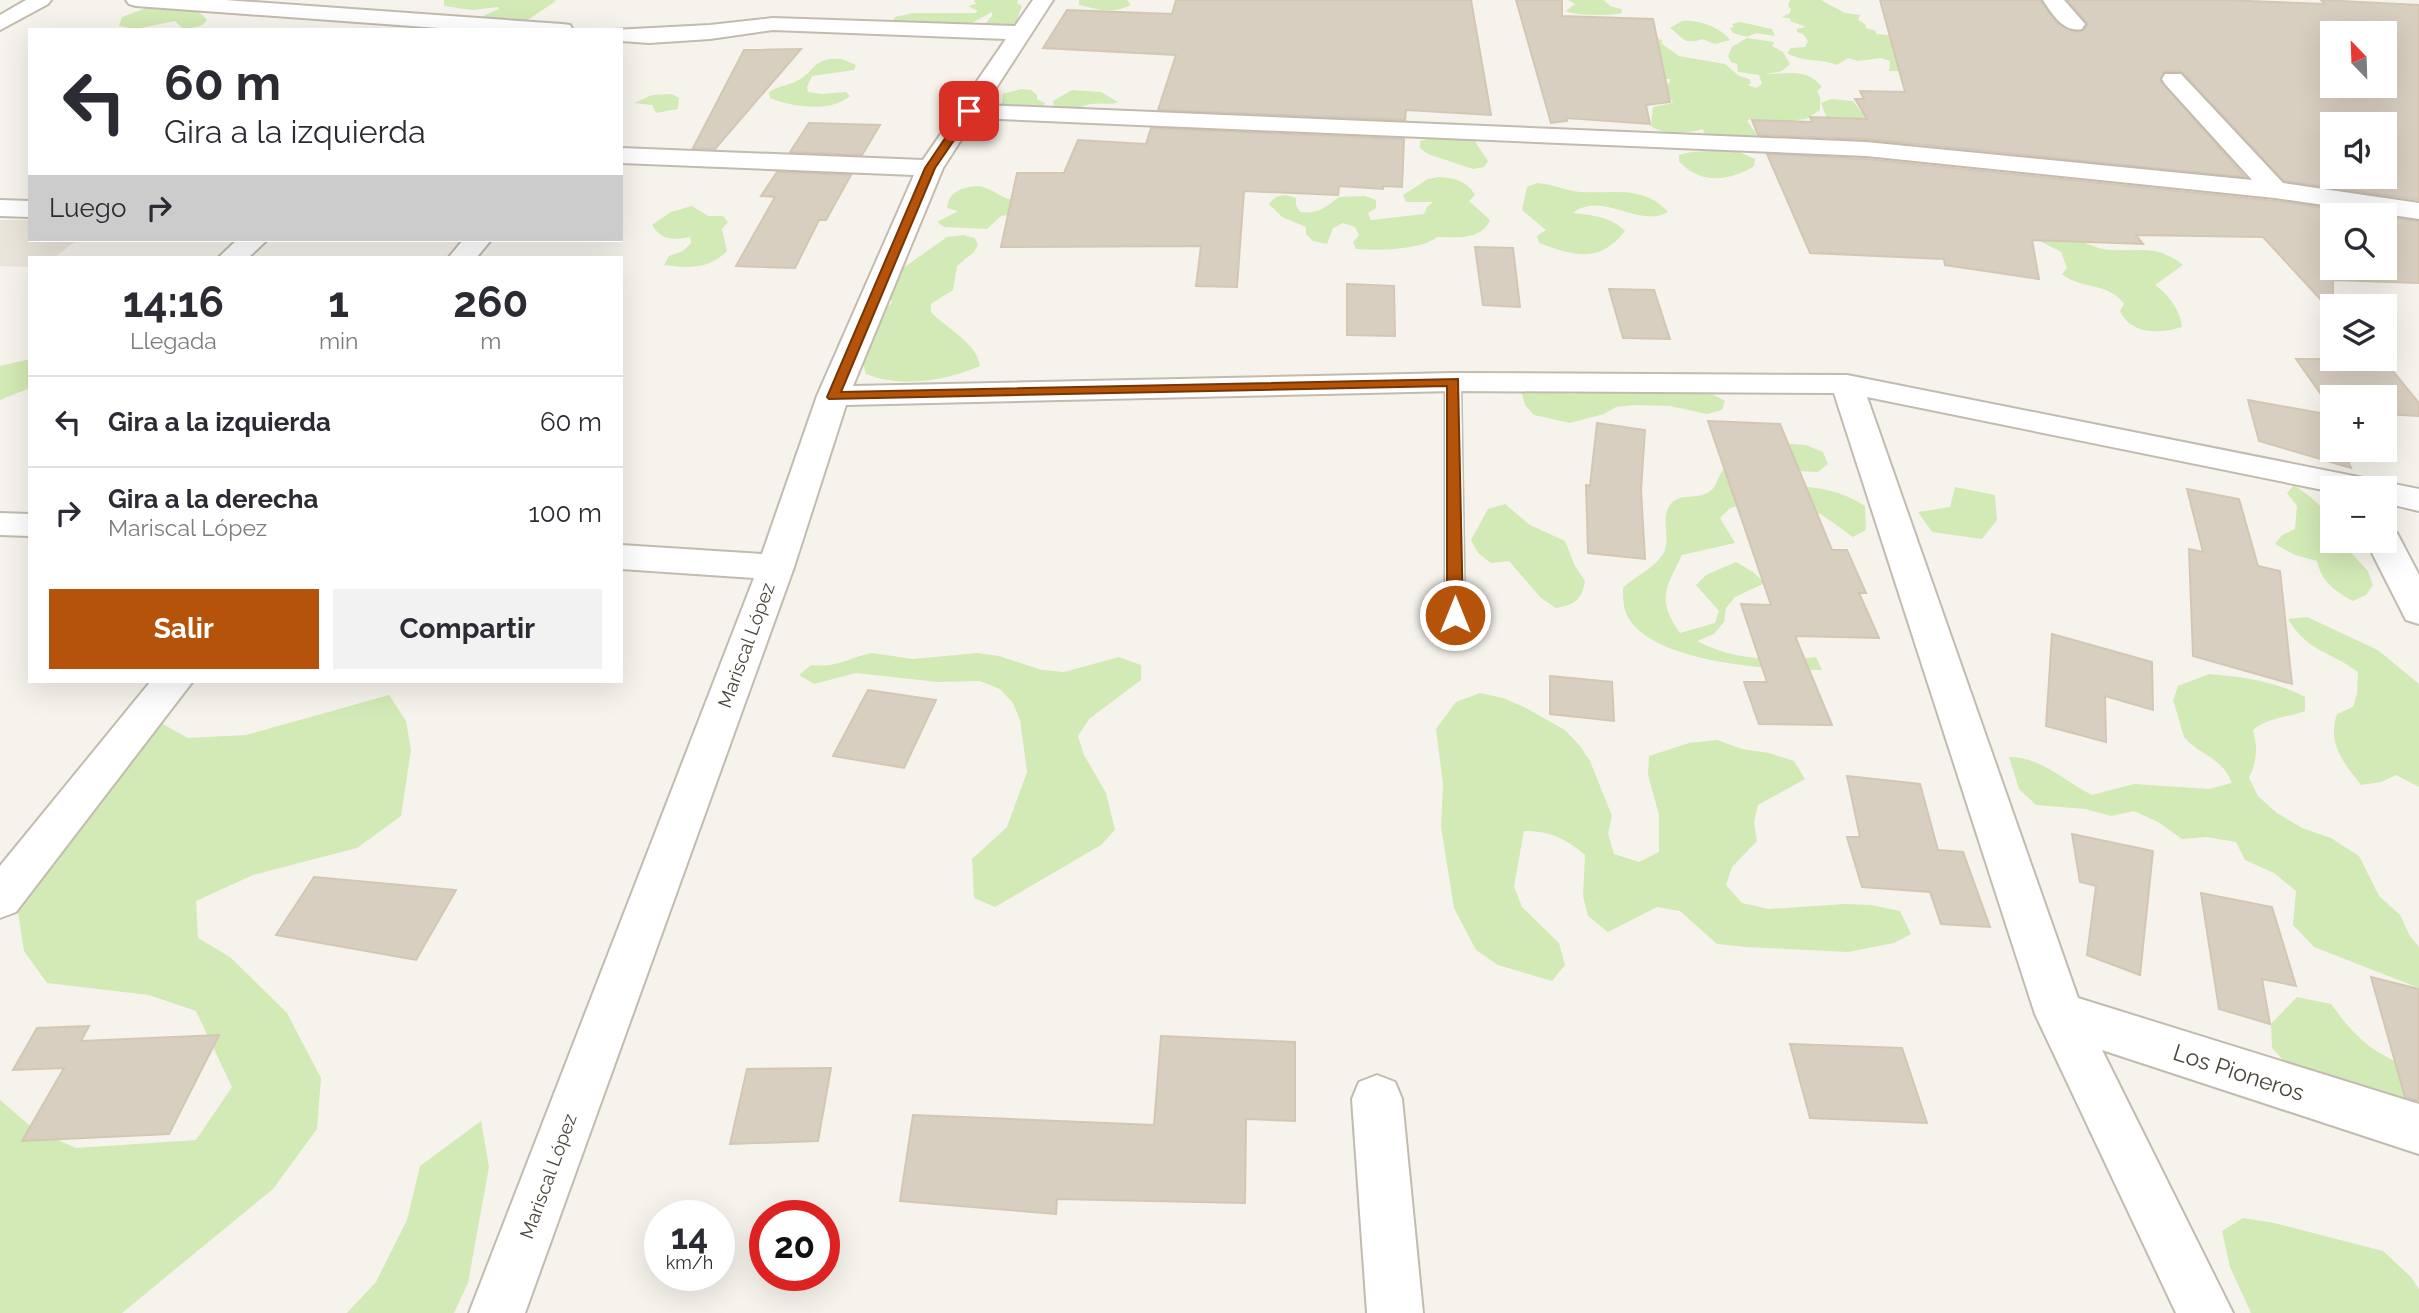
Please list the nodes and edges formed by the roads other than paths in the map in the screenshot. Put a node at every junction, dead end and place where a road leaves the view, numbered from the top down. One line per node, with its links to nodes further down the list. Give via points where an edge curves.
1 (41, 0): 5 (street)
2 (136, 0): 7 (street)
3 (1043, 0): 9 (street, Mariscal López)
4 (2053, 0): 6 (street)
5 (1, 23)
6 (2074, 24)
7 (485, 27): 8 (street)
8 (511, 28)
9 (1022, 33): 10 (street, via 773,24 710,32); 12 (street, Mariscal López)
10 (623, 34)
11 (2173, 79): 15 (street)
12 (969, 111): 14 (street, Mariscal López); 15 (street, via 1866,149)
13 (623, 155): 14 (street)
14 (930, 168): 25 (street, Mariscal López)
15 (2274, 190): 18 (street)
16 (0, 208): 17 (street)
17 (28, 209)
18 (2419, 211)
19 (251, 242): 21 (street)
20 (475, 242): 22 (street)
21 (234, 256)
22 (464, 256)
23 (1453, 382): 24 (street); 25 (street); 35 (lane)
24 (1847, 384): 26 (street); 38 (street)
25 (833, 397): 33 (street, Mariscal López)
26 (2320, 480)
27 (2397, 495): 28 (street)
28 (2419, 500)
29 (0, 524): 30 (street)
30 (28, 525)
31 (2390, 553): 34 (street)
32 (623, 557): 33 (street)
33 (776, 567): 41 (street, Mariscal López)
34 (2419, 611)
35 (1455, 615)
36 (171, 683): 37 (street)
37 (0, 899)
38 (2059, 1014): 40 (street, Los Pioneros); 43 (street)
39 (1377, 1099): 42 (street)
40 (2419, 1129)
41 (497, 1313)
42 (1395, 1313)
43 (2204, 1313)

